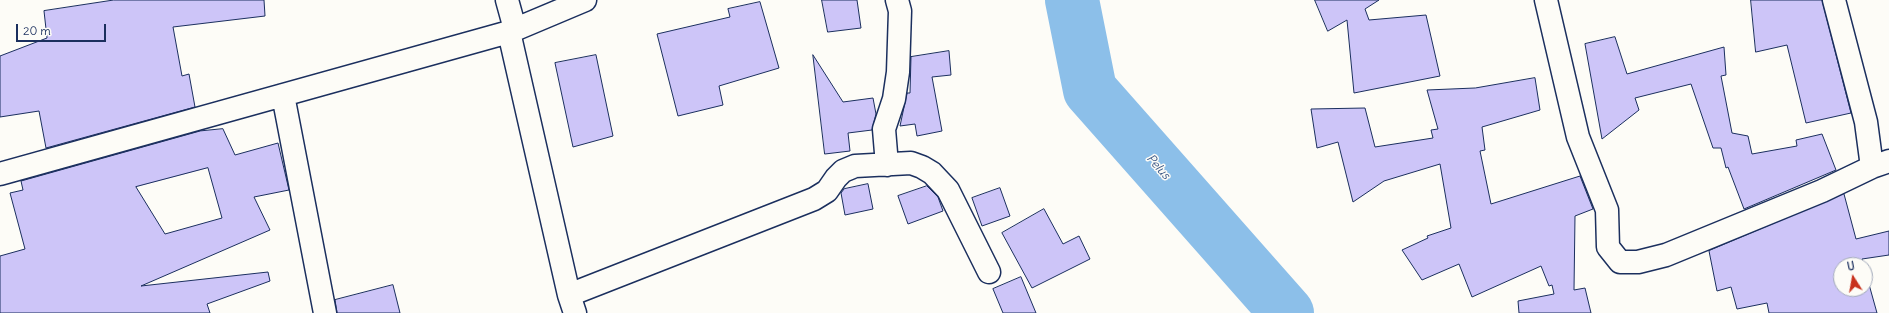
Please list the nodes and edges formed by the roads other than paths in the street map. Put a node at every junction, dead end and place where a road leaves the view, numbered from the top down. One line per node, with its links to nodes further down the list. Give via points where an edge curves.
1 (507, 0): 6 (street)
2 (585, 0): 6 (street)
3 (897, 0): 9 (street, via 900,11 898,72 894,99 884,129)
4 (1546, 0): 8 (street, via 1578,137 1607,210 1608,246 1620,262 1638,262 1666,255)
5 (1834, 0): 8 (street, via 1866,122)
6 (512, 31): 7 (street); 12 (street)
7 (293, 93): 10 (street); 13 (street)
8 (1881, 164)
9 (888, 165): 11 (street, via 911,163 922,167 948,190); 12 (street, via 864,164 843,171 828,191 814,199)
10 (0, 174)
11 (989, 272)
12 (572, 304)
13 (325, 313)

